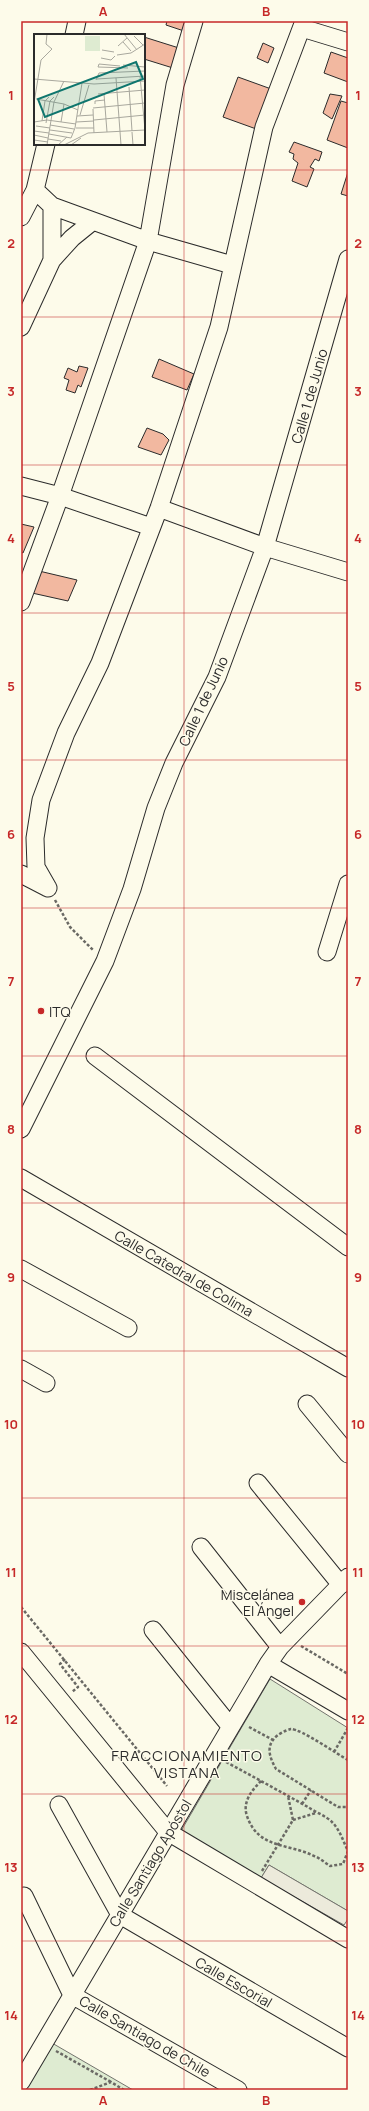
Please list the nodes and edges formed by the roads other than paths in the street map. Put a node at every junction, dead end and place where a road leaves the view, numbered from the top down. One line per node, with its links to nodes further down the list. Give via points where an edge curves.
1 (77, 21): 4 (street)
2 (194, 21): 11 (street, via 176,85)
3 (303, 25): 5 (street); 14 (street, via 264,127)
4 (74, 34)
5 (348, 42)
6 (46, 145): 7 (street)
7 (35, 190): 8 (street); 9 (street)
8 (52, 206): 10 (street); 13 (street)
9 (21, 217)
10 (93, 221): 11 (street); 13 (street, via 72,238)
11 (148, 241): 14 (street); 17 (street)
12 (348, 259): 20 (street, Calle 1 de Junio)
13 (52, 260): 15 (street)
14 (232, 264): 18 (street, via 219,327)
15 (21, 327)
16 (21, 486): 17 (street)
17 (60, 496): 19 (street); 22 (street)
18 (159, 508): 19 (street); 20 (street)
19 (151, 527): 23 (street, via 100,663 66,733 41,800 35,838 36,867 48,888)
20 (265, 547): 21 (street); 27 (street, Calle 1 de Junio, via 216,677 174,763 156,808 132,889 104,961)
21 (348, 572)
22 (21, 602)
23 (21, 874)
24 (348, 884): 25 (street)
25 (327, 952)
26 (95, 1056): 29 (street)
27 (21, 1129)
28 (21, 1178): 32 (street, Calle Catedral de Colima)
29 (348, 1247)
30 (21, 1269): 31 (street)
31 (128, 1328)
32 (348, 1368)
33 (21, 1369): 34 (street)
34 (46, 1383)
35 (307, 1404): 36 (street)
36 (348, 1454)
37 (258, 1483): 39 (street)
38 (201, 1547): 41 (street)
39 (346, 1579): 41 (street, Calle Santiago Apóstol)
40 (152, 1630): 45 (street)
41 (284, 1643): 43 (street, Calle Santiago Apóstol)
42 (21, 1652): 47 (street)
43 (268, 1664): 44 (street); 45 (street, Calle Santiago Apóstol)
44 (348, 1711)
45 (233, 1723): 47 (street, Calle Santiago Apóstol)
46 (59, 1805): 49 (street)
47 (168, 1832): 49 (street, Calle Santiago Apóstol); 50 (street)
48 (24, 1896): 51 (street)
49 (120, 1915): 51 (street, Calle Santiago Apóstol); 52 (street, Calle Escorial)
50 (348, 1939)
51 (72, 1995): 53 (street, Calle Santiago Apóstol); 54 (street, Calle Santiago de Chile)
52 (348, 2048)
53 (21, 2082)
54 (238, 2090)

